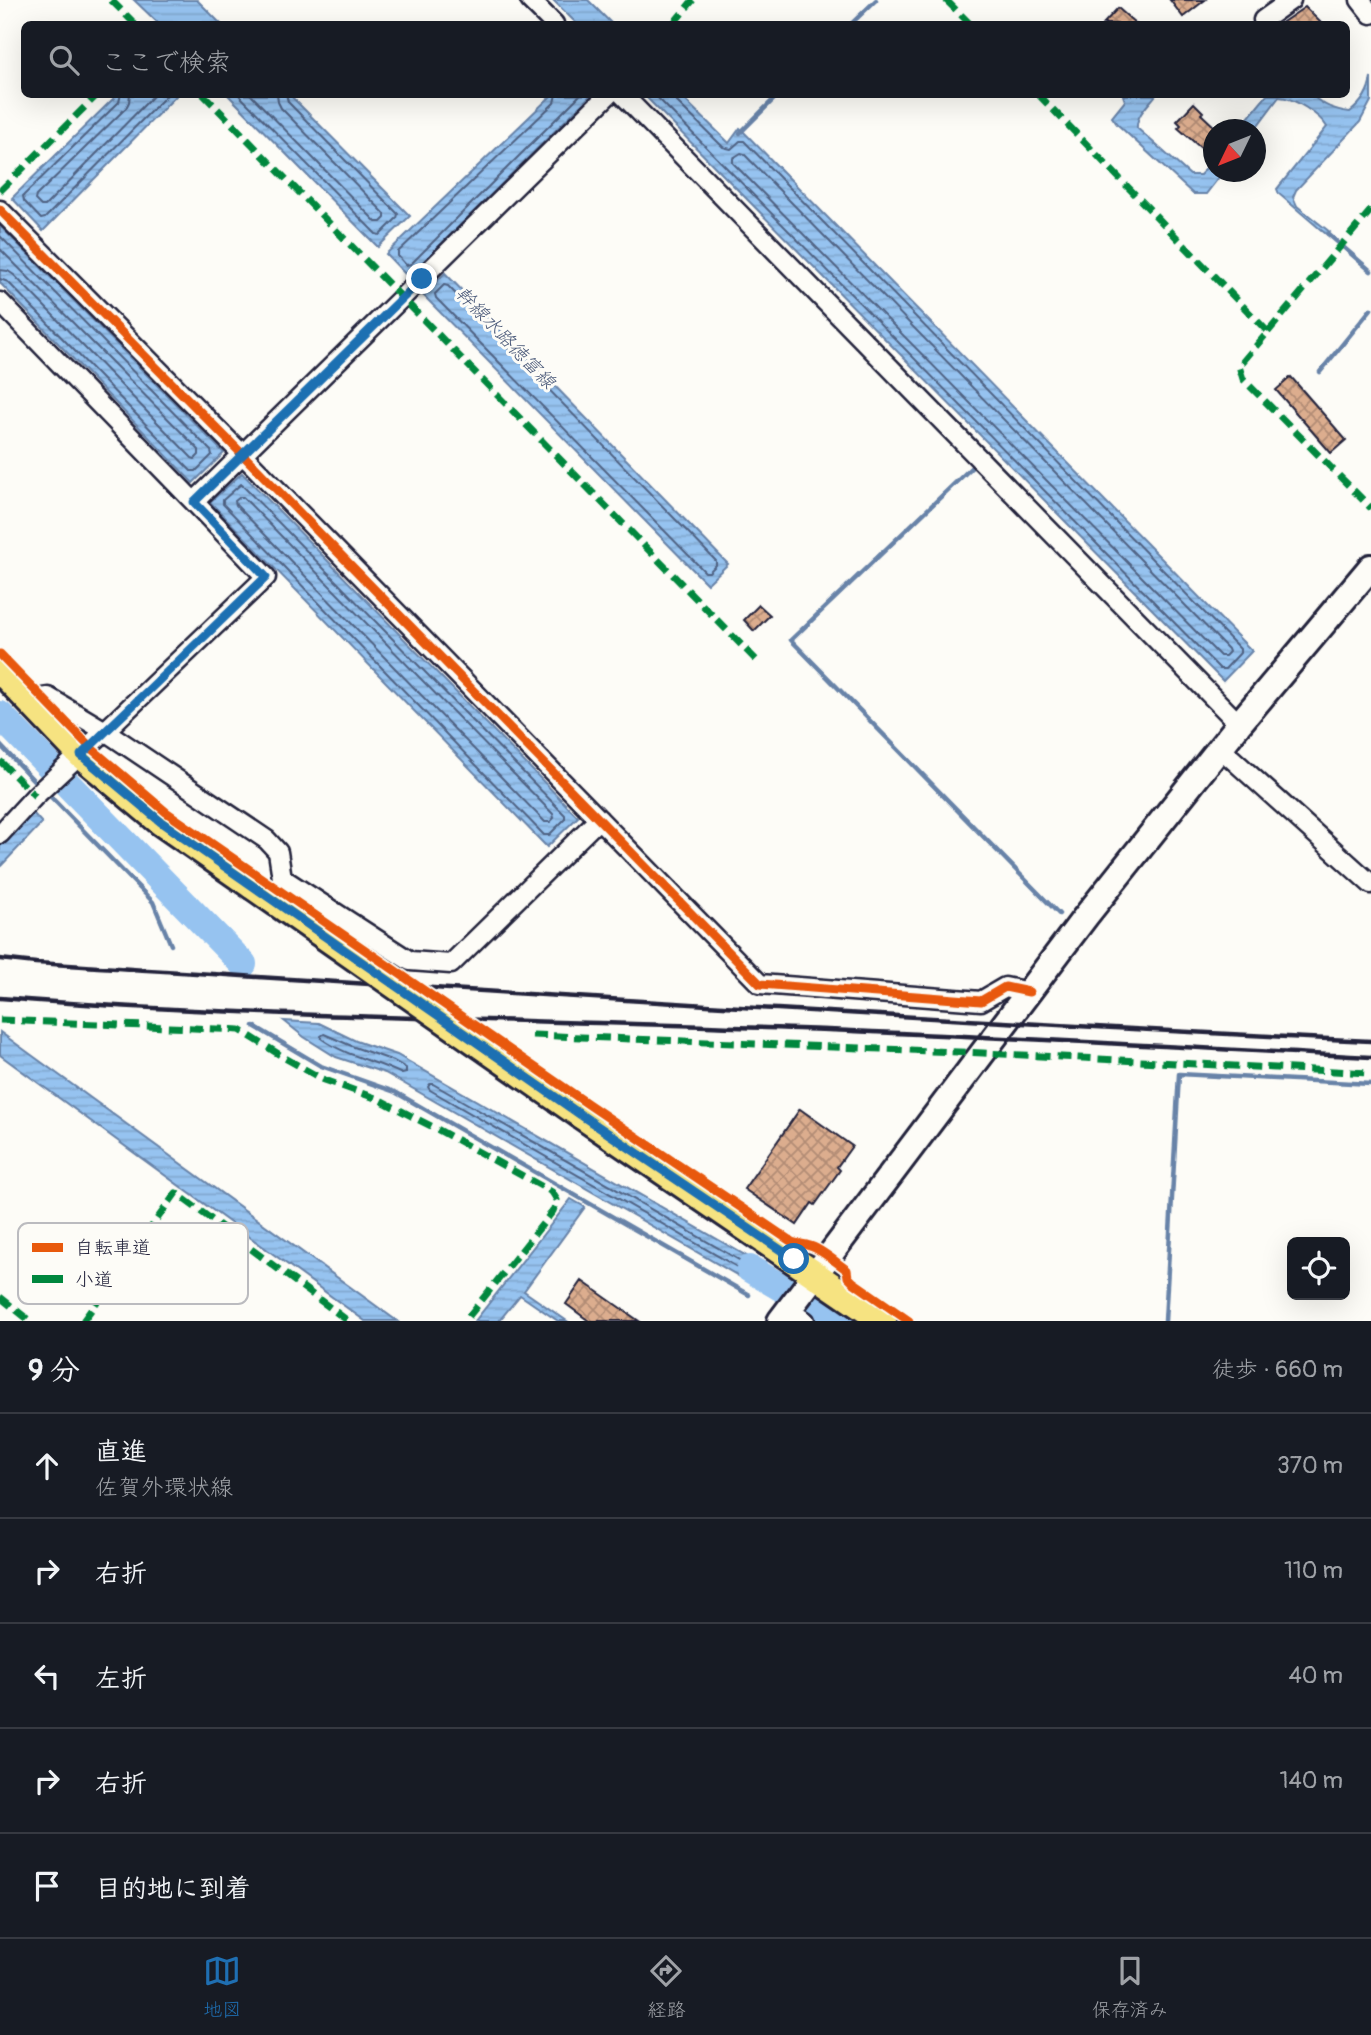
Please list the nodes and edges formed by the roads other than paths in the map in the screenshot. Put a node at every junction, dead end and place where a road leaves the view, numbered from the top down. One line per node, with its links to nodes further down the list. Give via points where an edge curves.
1 (530, 0): 6 (street)
2 (1291, 0): 5 (street)
3 (1360, 0): 4 (street)
4 (1371, 14)
5 (1263, 20)
6 (551, 21)
7 (605, 98): 11 (street)
8 (626, 98): 16 (street)
9 (11, 220): 11 (street)
10 (0, 302): 12 (street)
11 (243, 455): 12 (street); 20 (street)
12 (194, 502): 17 (street, via 266,577)
13 (1371, 566): 16 (street)
14 (0, 670): 15 (main road)
15 (28, 700): 17 (street, via 48,697); 19 (main road)
16 (1239, 724): 18 (street)
17 (105, 731): 19 (street); 20 (street, via 267,840 278,852 282,878 410,961 452,964)
18 (1220, 748): 22 (street); 23 (street)
19 (75, 760): 21 (street); 24 (main road, bridge)
20 (598, 819): 23 (street, via 760,984 981,1001 1004,987)
21 (0, 834)
22 (1371, 884)
23 (1029, 992): 24 (street)
24 (811, 1281): 25 (street); 26 (main road)
25 (791, 1318)
26 (883, 1321)

